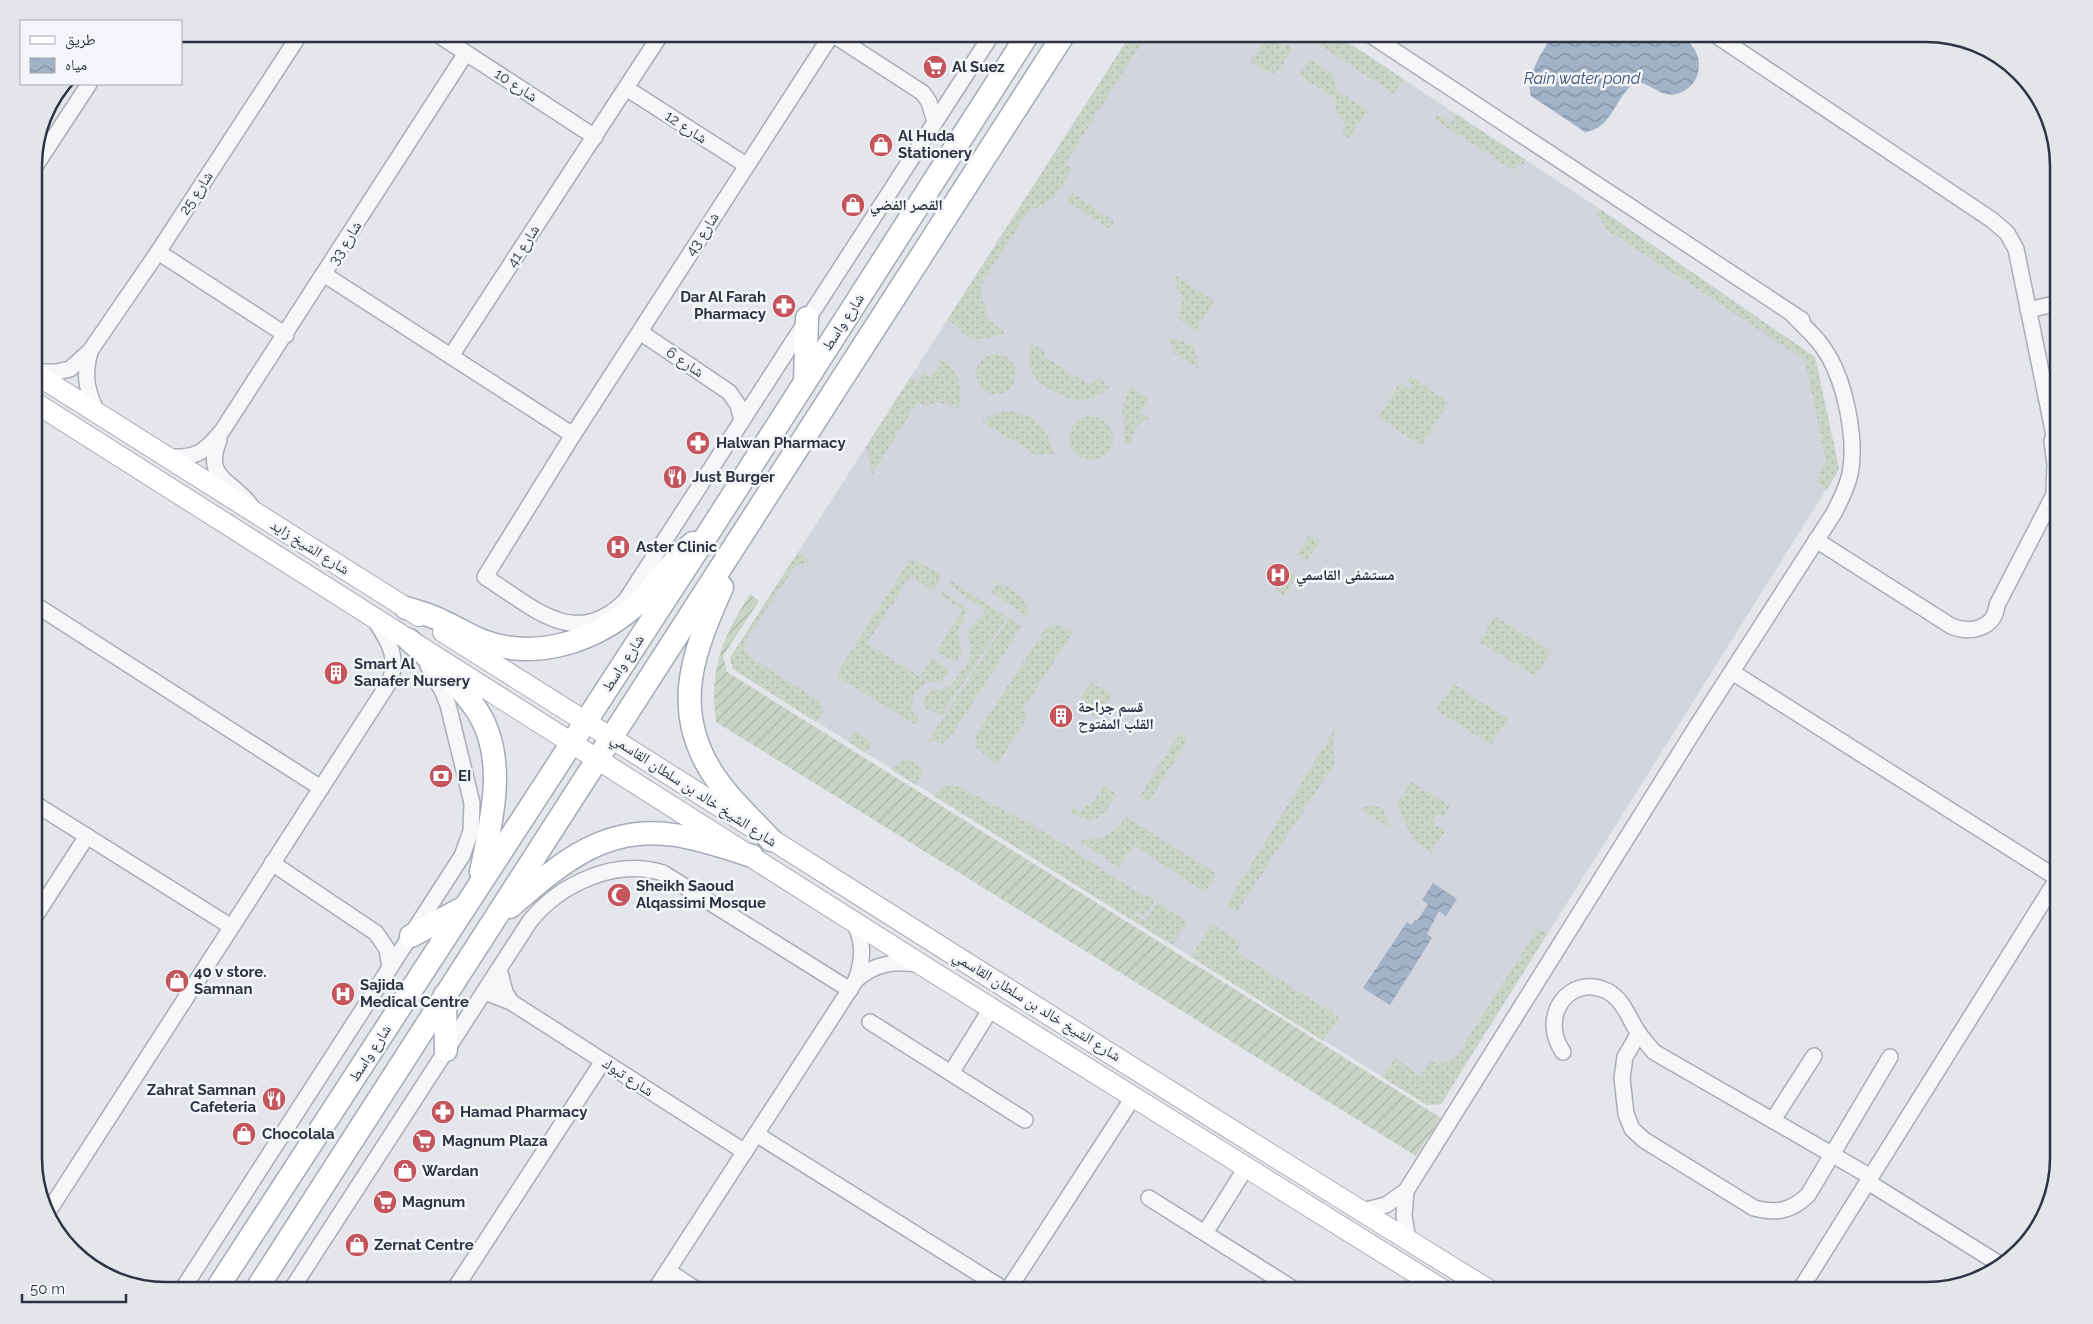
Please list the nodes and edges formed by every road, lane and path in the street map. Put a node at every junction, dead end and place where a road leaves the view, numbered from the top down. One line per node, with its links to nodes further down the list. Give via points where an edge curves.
1 (1059, 42): 45 (main road, شارع واسط)
2 (1382, 42): 44 (street, via 1793,315 1816,327 1831,341 1839,358 1841,386 1851,428 1850,476 1834,513)
3 (1728, 42): 23 (street, via 2007,233 2016,249)
4 (294, 43): 20 (street, شارع 25)
5 (450, 43): 11 (street, شارع 10)
6 (655, 43): 13 (street, شارع 41)
7 (826, 43): 19 (street, شارع 43)
8 (845, 43): 15 (street)
9 (987, 43): 14 (street)
10 (1023, 43): 31 (main road, شارع واسط)
11 (466, 53): 17 (street, شارع 10); 21 (street, شارع 33)
12 (88, 85): 18 (street)
13 (626, 88): 17 (street, شارع 41); 19 (street, شارع 12)
14 (955, 92): 15 (street); 16 (street)
15 (923, 93): 16 (street)
16 (935, 122): 24 (street)
17 (595, 137): 28 (street, شارع 41)
18 (44, 153)
19 (746, 165): 25 (street, شارع 43)
20 (158, 252): 26 (street); 27 (street, شارع 25)
21 (325, 275): 26 (street, شارع 33); 28 (street)
22 (2050, 305): 23 (street)
23 (2028, 310): 35 (street)
24 (807, 318): 31 (main road); 32 (street)
25 (640, 332): 33 (street, شارع 6); 39 (street, شارع 43)
26 (286, 335): 38 (street, شارع 33)
27 (90, 351): 29 (street, شارع 25, via 70,369); 36 (street, شارع 25, via 86,383)
28 (452, 356): 39 (street)
29 (43, 373)
30 (43, 379): 36 (main road, شارع الشيخ زايد)
31 (805, 381): 43 (main road, شارع واسط)
32 (762, 390): 33 (street, via 746,394); 37 (street)
33 (730, 392): 37 (street)
34 (43, 408): 49 (main road, شارع الشيخ زايد)
35 (2050, 413)
36 (99, 415): 40 (main road, شارع الشيخ زايد)
37 (742, 421): 48 (street)
38 (222, 431): 40 (street, شارع 33, via 209,447 197,455); 42 (street, شارع 33, via 213,458 215,470 223,480 240,491)
39 (573, 435): 48 (street, شارع 43, via 485,577 563,623 587,623)
40 (165, 457): 42 (main road, شارع الشيخ زايد)
41 (2050, 503): 44 (street, via 1989,623 1973,630 1958,629)
42 (258, 514): 46 (main road, شارع الشيخ زايد)
43 (711, 528): 48 (main road, via 672,560 644,598); 52 (main road, شارع واسط)
44 (1816, 540): 51 (street)
45 (729, 556): 53 (main road, شارع واسط); 59 (main road, via 725,579 694,656 689,689 692,724 696,741 712,772)
46 (406, 608): 48 (main road, via 433,617 484,642 528,649 556,646 592,636); 52 (main road, شارع الشيخ زايد)
47 (43, 610): 56 (street)
48 (616, 615)
49 (373, 617): 50 (main road, شارع الشيخ زايد); 56 (street, via 393,652 394,671)
50 (410, 640): 54 (main road, شارع الشيخ زايد); 63 (main road, via 468,700 485,725 490,740 494,803); 71 (street, via 443,692 473,817 462,856)
51 (1732, 672): 62 (street); 96 (street)
52 (586, 721): 53 (main road, شارع الشيخ خالد بن سلطان القاسمي); 54 (main road, شارع واسط)
53 (612, 737): 55 (main road, شارع واسط); 59 (main road, شارع الشيخ خالد بن سلطان القاسمي)
54 (572, 742): 55 (main road, شارع الشيخ خالد بن سلطان القاسمي); 63 (main road, شارع واسط)
55 (597, 760): 60 (main road, شارع الشيخ خالد بن سلطان القاسمي); 69 (main road, شارع واسط)
56 (321, 788): 61 (street)
57 (43, 809): 58 (street)
58 (87, 836): 65 (street); 68 (street)
59 (771, 840): 99 (main road, شارع الشيخ خالد بن سلطان القاسمي)
60 (752, 856): 67 (main road, شارع الشيخ خالد بن سلطان القاسمي); 69 (main road, via 661,834 632,834 603,841 561,865)
61 (272, 864): 68 (street); 70 (street)
62 (2050, 872)
63 (480, 883): 66 (main road, شارع واسط)
64 (2050, 890): 95 (street)
65 (43, 904)
66 (464, 908): 71 (main road); 107 (main road, شارع واسط)
67 (851, 918): 72 (main road, شارع الشيخ خالد بن سلطان القاسمي); 75 (street, via 862,941 862,961)
68 (230, 926): 98 (street)
69 (489, 926): 77 (main road, شارع واسط)
70 (376, 933): 71 (street, via 393,937); 73 (street, via 387,949)
71 (411, 936): 73 (street)
72 (925, 967): 75 (street, via 897,962 883,964 870,970); 79 (main road, شارع الشيخ خالد بن سلطان القاسمي)
73 (390, 968): 106 (street)
74 (499, 969): 75 (street, via 530,921 553,896 584,880 615,871 640,869 653,870 672,878); 76 (street); 78 (street)
75 (853, 985): 91 (street)
76 (485, 992): 78 (street, شارع تبوك); 82 (street)
77 (445, 995): 82 (main road); 108 (main road, شارع واسط)
78 (511, 1002): 86 (street, شارع تبوك)
79 (992, 1007): 87 (street); 88 (main road, شارع الشيخ خالد بن سلطان القاسمي)
80 (870, 1022): 87 (street)
81 (1638, 1033): 83 (street, via 1617,998 1606,990 1580,989 1568,994 1554,1016 1553,1029); 90 (street, via 1654,1052); 93 (street, via 1625,1057 1622,1078 1628,1122 1644,1140 1754,1208 1769,1212 1784,1211 1797,1205 1808,1195)
82 (446, 1050): 109 (street)
83 (1563, 1052)
84 (1814, 1056): 90 (street)
85 (1890, 1057): 93 (street)
86 (603, 1061): 92 (street, شارع تبوك); 110 (street)
87 (951, 1073): 89 (street)
88 (1134, 1096): 94 (main road, شارع الشيخ خالد بن سلطان القاسمي); 114 (street)
89 (1026, 1120)
90 (1773, 1120): 93 (street)
91 (756, 1134): 92 (street); 113 (street)
92 (745, 1152): 105 (street)
93 (1833, 1154): 95 (street)
94 (1247, 1166): 100 (street); 102 (main road, شارع الشيخ خالد بن سلطان القاسمي)
95 (1870, 1179): 104 (street); 118 (street)
96 (1406, 1192): 99 (street, via 1386,1204); 101 (street, via 1404,1216)
97 (1149, 1198): 100 (street)
98 (51, 1202)
99 (1362, 1211): 101 (main road, شارع الشيخ خالد بن سلطان القاسمي)
100 (1205, 1233): 115 (street)
101 (1408, 1240): 103 (main road, شارع الشيخ خالد بن سلطان القاسمي)
102 (1378, 1248): 103 (main road, via 1381,1242 1388,1240 1424,1259); 116 (main road, شارع الشيخ خالد بن سلطان القاسمي)
103 (1439, 1260): 117 (main road, شارع الشيخ خالد بن سلطان القاسمي)
104 (1995, 1261)
105 (668, 1271): 111 (street); 112 (street)
106 (187, 1282)
107 (221, 1282)
108 (261, 1282)
109 (296, 1282)
110 (459, 1282)
111 (660, 1282)
112 (685, 1282)
113 (994, 1282)
114 (1012, 1282)
115 (1282, 1282)
116 (1431, 1282)
117 (1476, 1282)
118 (1805, 1282)

